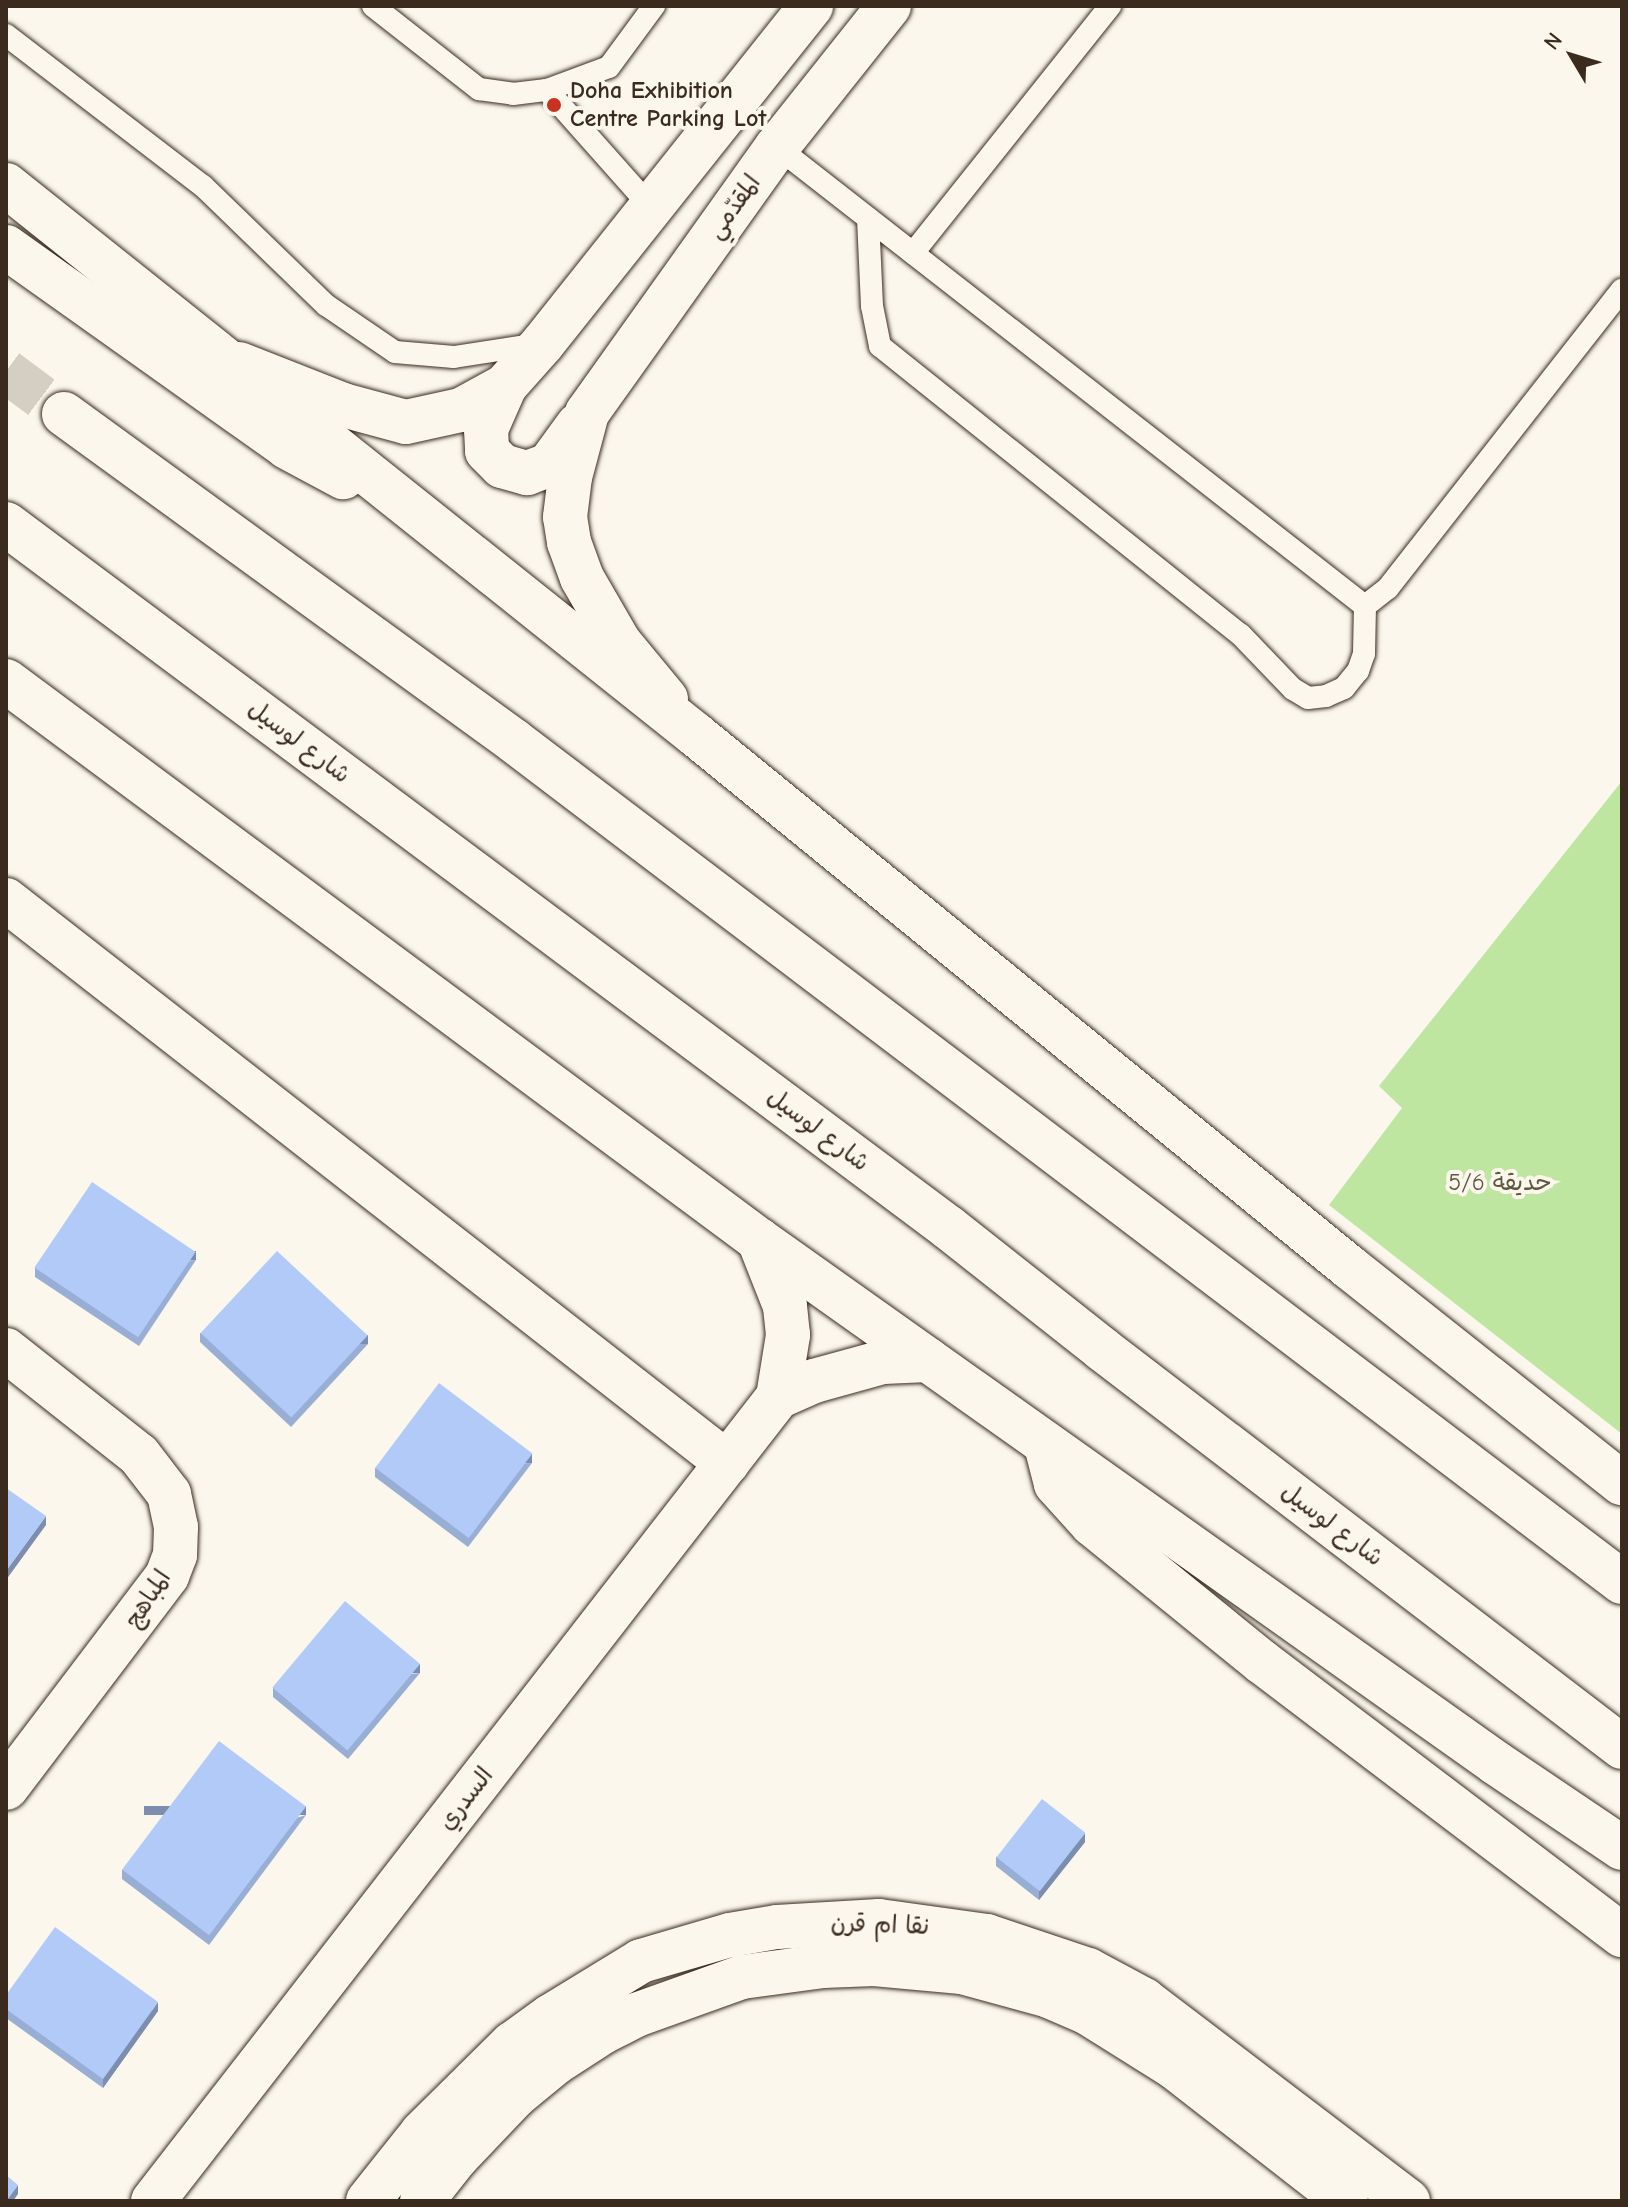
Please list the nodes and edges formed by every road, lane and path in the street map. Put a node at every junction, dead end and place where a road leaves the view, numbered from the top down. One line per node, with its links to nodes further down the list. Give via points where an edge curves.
1 (373, 6): 7 (lane, via 479,89 513,94)
2 (654, 6): 7 (lane, via 609,67)
3 (811, 6): 10 (main road, المقدّمي)
4 (889, 6): 8 (main road, المقدّمي)
5 (1110, 6): 13 (lane)
6 (6, 35): 15 (lane, via 203,186 326,305 395,352 454,357)
7 (547, 90): 10 (lane)
8 (777, 147): 11 (lane); 18 (main road, المقدّمي)
9 (6, 185): 16 (main road)
10 (651, 207): 15 (main road, المقدّمي)
11 (868, 218): 13 (lane); 22 (lane, via 872,306 880,346 1240,634 1293,689 1308,698 1344,688 1364,654)
12 (6, 247): 21 (main road, via 287,447)
13 (913, 253): 22 (lane)
14 (1622, 290): 22 (lane, via 1388,588)
15 (543, 343): 17 (main road, المقدّمي)
16 (229, 361): 17 (main road, المقدّمي, via 343,405 406,422 461,410); 21 (main road)
17 (505, 386): 18 (main road, المقدّمي, via 486,429 487,451 502,466 527,473 549,465)
18 (587, 413): 24 (main road, المقدّمي, via 570,477 565,517 569,542 582,578 619,642)
19 (64, 414): 33 (main road, via 514,741)
20 (6, 524): 34 (main road, شارع لوسيل, via 949,1228)
21 (440, 529): 24 (main road)
22 (1365, 606)
23 (6, 681): 26 (main road)
24 (696, 735): 32 (main road)
25 (6, 900): 31 (main road)
26 (759, 1240): 28 (main road); 29 (main road, السدري, via 785,1306 788,1335)
27 (6, 1350): 35 (main road, المباهج, via 139,1455 169,1494 176,1527 175,1555 167,1576)
28 (928, 1360): 29 (main road, السدري, via 883,1362); 30 (main road)
29 (778, 1397): 31 (main road, السدري)
30 (1046, 1445): 36 (main road); 37 (main road, via 1056,1484 1092,1524 1262,1662)
31 (727, 1463): 38 (main road, السدري)
32 (1622, 1483)
33 (1622, 1582)
34 (1622, 1747)
35 (6, 1788)
36 (1622, 1848)
37 (1622, 1935)
38 (153, 2201)
39 (368, 2201): 42 (main road, نقا ام قرن, via 422,2133 512,2044 641,1961 730,1935 879,1921 1002,1940 1088,1970 1144,2000)
40 (422, 2201): 41 (main road, نقا ام قرن, via 515,2096 603,2032 742,1977 874,1964 962,1972 1049,1996 1088,2013 1174,2067)
41 (1346, 2201)
42 (1408, 2201)

